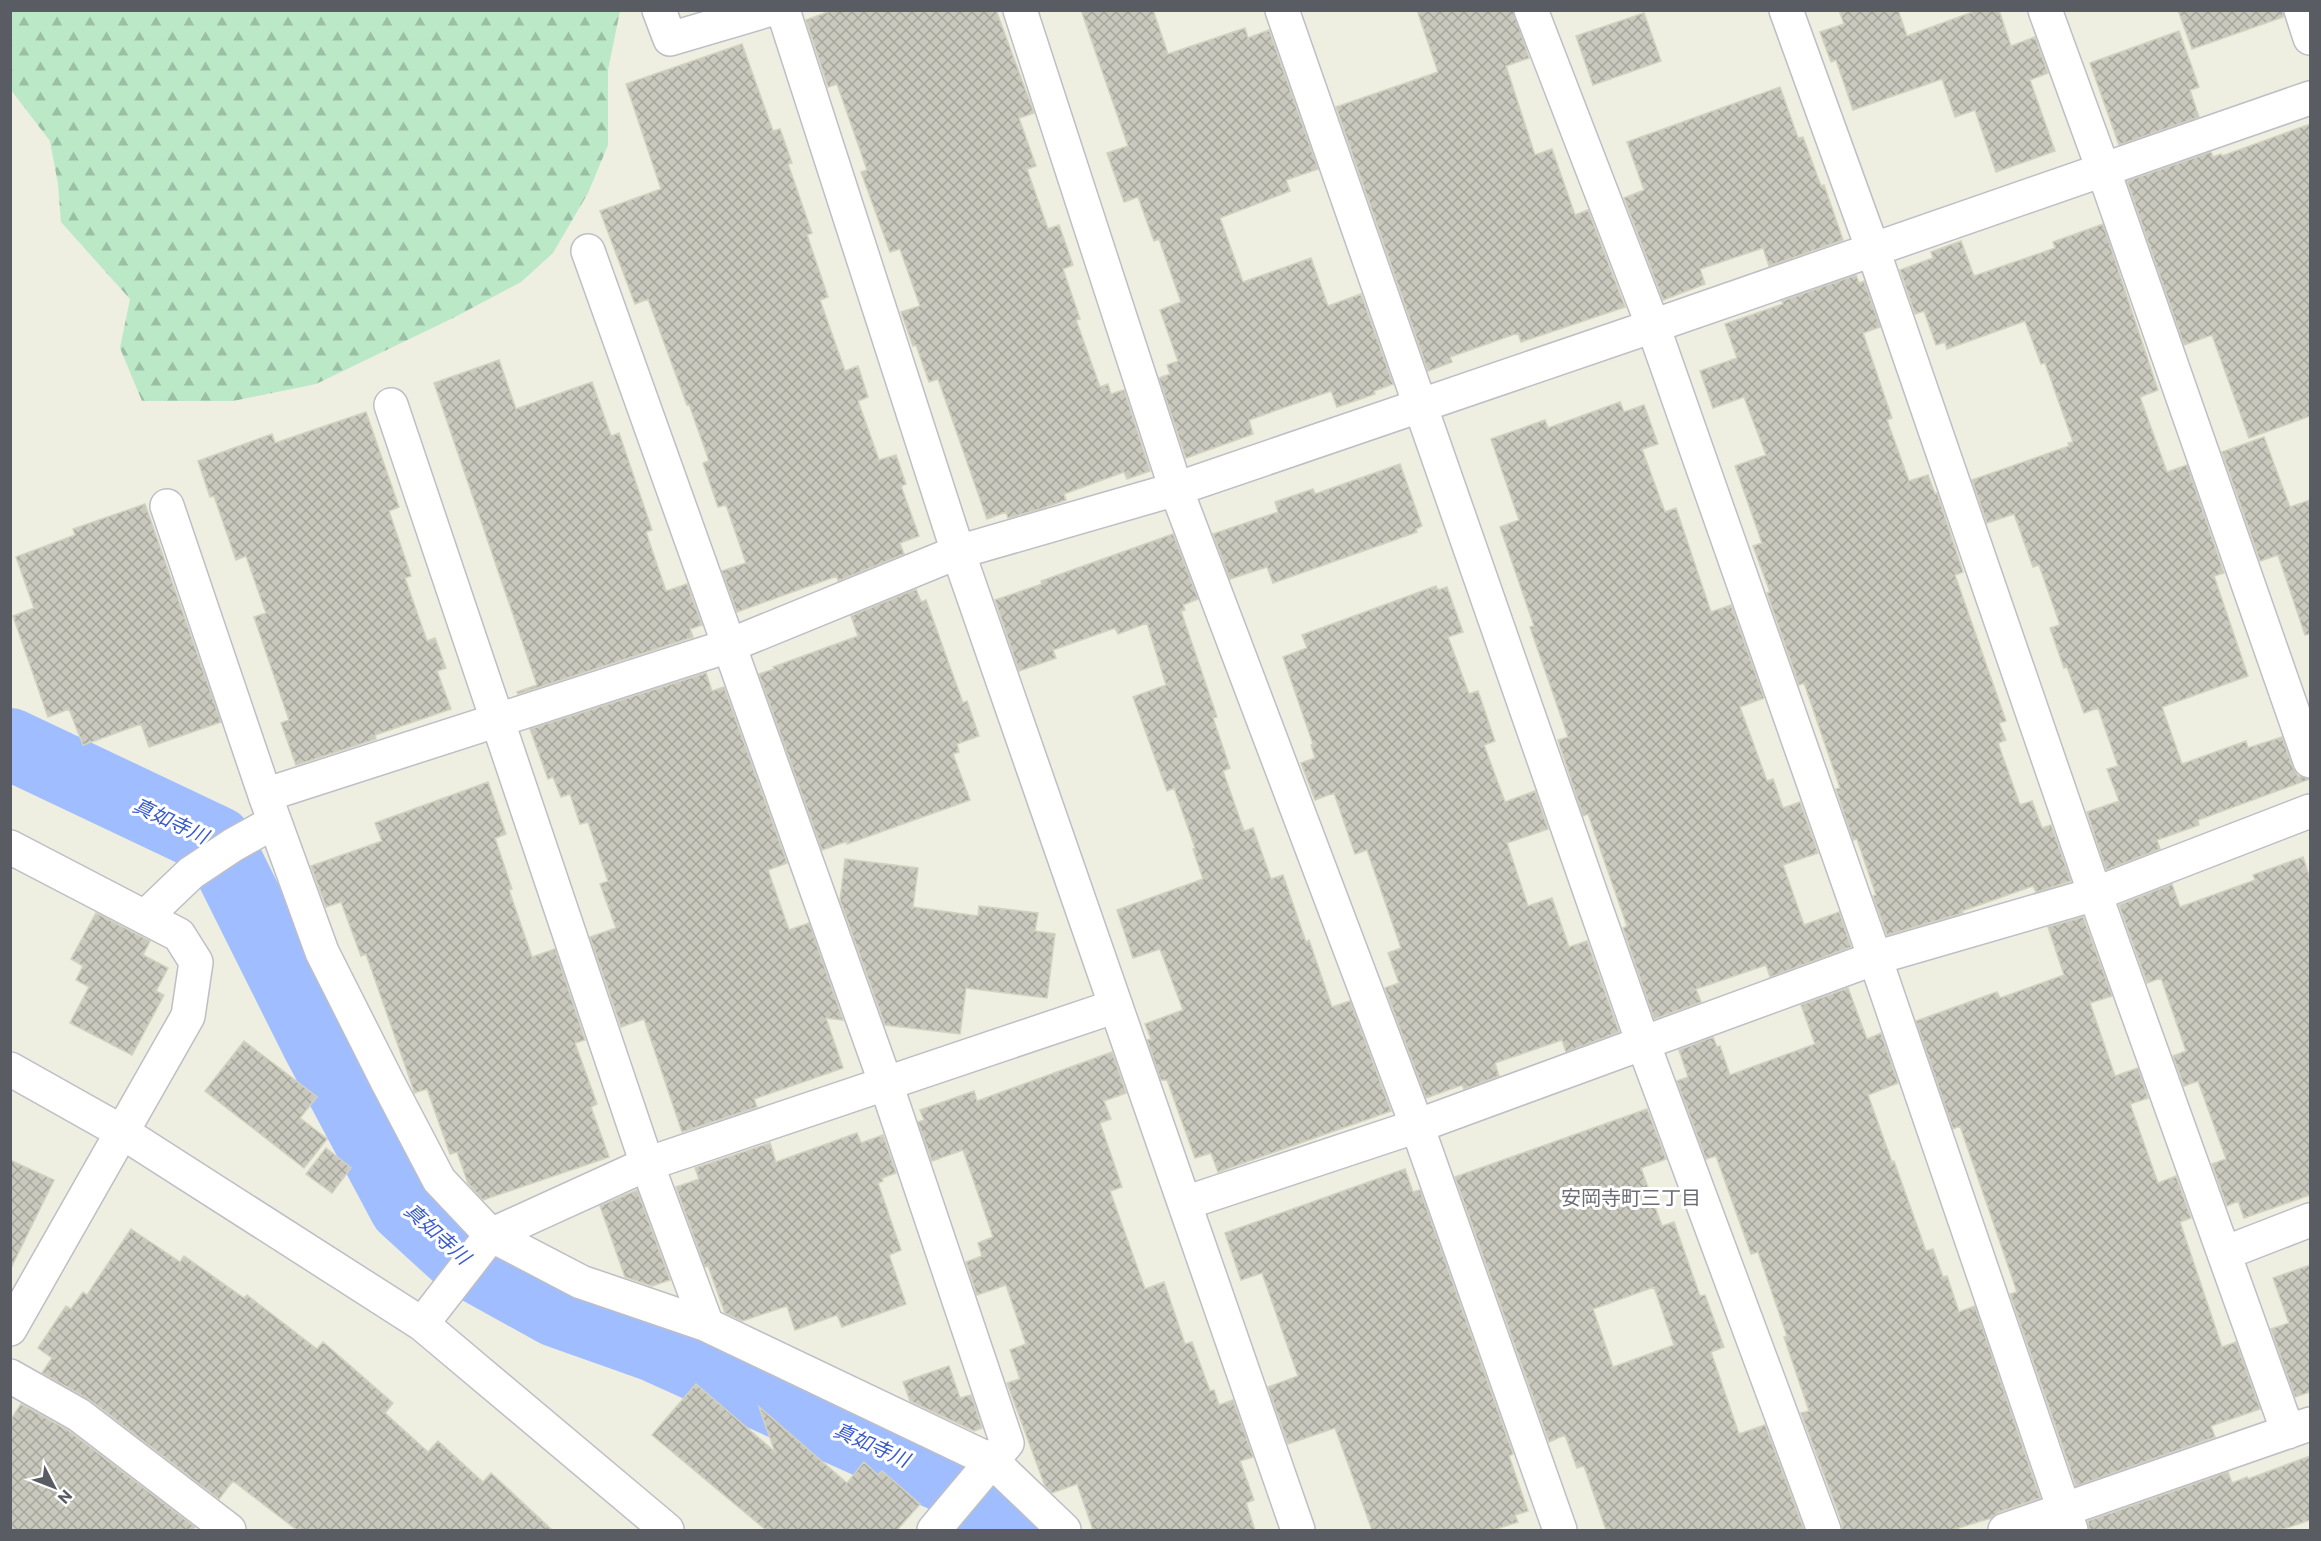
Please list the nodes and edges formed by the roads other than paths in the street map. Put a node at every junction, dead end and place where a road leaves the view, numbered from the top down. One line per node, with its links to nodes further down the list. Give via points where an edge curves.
1 (659, 10): 2 (street, via 670,39)
2 (768, 10)
3 (783, 10): 20 (street)
4 (1020, 10): 18 (street)
5 (1282, 10): 17 (street)
6 (1531, 10): 15 (street)
7 (1786, 10): 13 (street)
8 (2045, 10): 12 (street)
9 (2301, 10): 10 (street)
10 (2310, 38)
11 (2310, 98): 12 (street)
12 (2103, 169): 13 (street); 23 (street)
13 (1873, 250): 15 (street); 27 (street)
14 (588, 251): 21 (street)
15 (1653, 326): 17 (street); 29 (street)
16 (391, 405): 22 (street)
17 (1421, 405): 18 (street); 31 (street)
18 (1176, 489): 20 (street); 34 (street)
19 (167, 506): 24 (street)
20 (958, 552): 21 (street); 30 (street)
21 (728, 646): 22 (street); 33 (street)
22 (497, 720): 24 (street); 36 (street)
23 (2310, 761)
24 (269, 808): 28 (street, via 233,845 191,873); 39 (street, via 322,951 439,1180)
25 (2310, 811): 27 (street)
26 (10, 847): 28 (street)
27 (2095, 894): 29 (street); 40 (street)
28 (145, 917): 35 (street, via 179,935 196,962 188,1016)
29 (1875, 958): 31 (street); 47 (street)
30 (1116, 1006): 33 (street); 37 (street)
31 (1643, 1043): 34 (street); 54 (street)
32 (10, 1069): 35 (street)
33 (886, 1084): 36 (street); 46 (street, via 1007,1443)
34 (1416, 1126): 37 (street); 53 (street)
35 (122, 1132): 41 (street); 43 (street)
36 (646, 1164): 39 (street); 42 (street)
37 (1185, 1203): 52 (street)
38 (2310, 1220): 40 (street)
39 (491, 1235): 41 (street); 42 (street, via 581,1282)
40 (2225, 1253): 45 (street)
41 (422, 1324): 49 (street)
42 (707, 1325): 46 (street)
43 (10, 1329)
44 (10, 1376): 48 (street, via 79,1415)
45 (2299, 1428): 47 (street)
46 (992, 1461): 50 (street); 51 (street)
47 (2068, 1520): 55 (street)
48 (229, 1530)
49 (667, 1530)
50 (934, 1530)
51 (1064, 1530)
52 (1298, 1530)
53 (1560, 1530)
54 (1824, 1530)
55 (2005, 1530)

